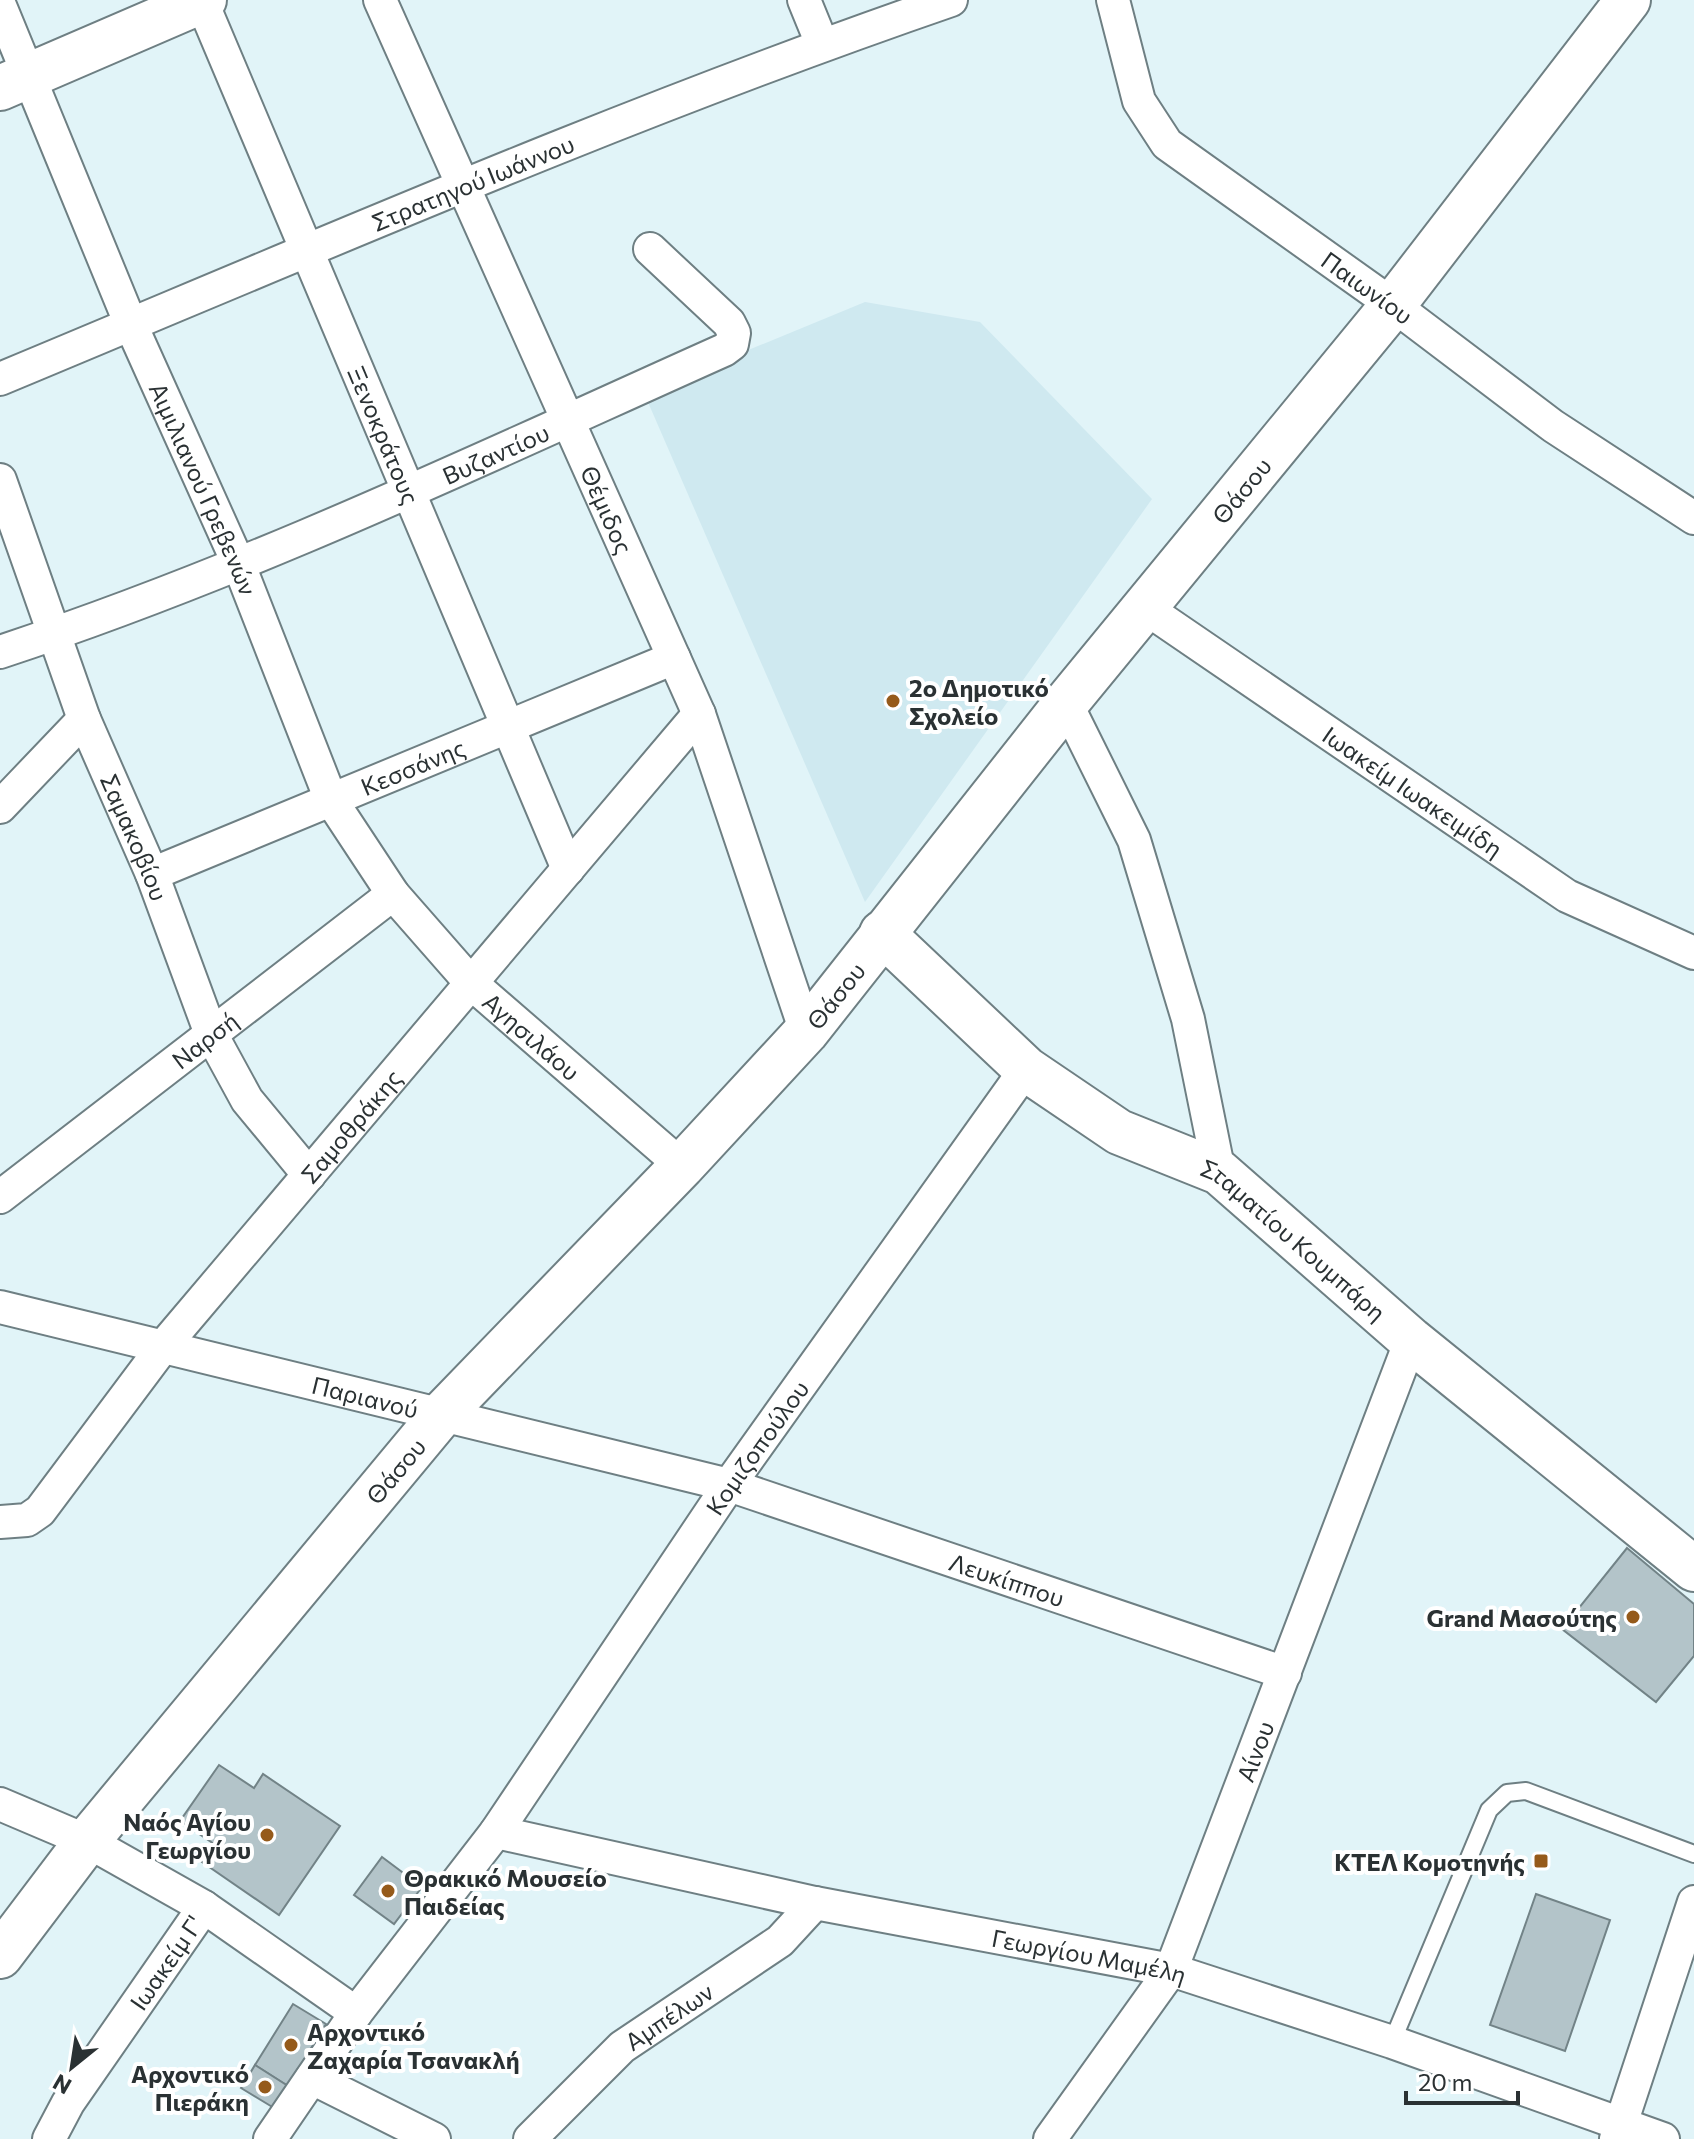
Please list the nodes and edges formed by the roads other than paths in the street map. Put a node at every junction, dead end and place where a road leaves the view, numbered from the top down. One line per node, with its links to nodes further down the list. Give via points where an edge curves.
1 (202, 0): 9 (street); 12 (street, Ξενοκράτους)
2 (380, 0): 10 (street, Θέμιδος)
3 (804, 0): 8 (street)
4 (951, 0): 8 (street, Στρατηγού Ιωάννου)
5 (1113, 0): 13 (street, Παιωνίου, via 1139,101 1167,144)
6 (1628, 0): 13 (street, Θάσου)
7 (0, 6): 9 (street, Αιμιλιανού Γρεβενών)
8 (822, 44): 10 (street, Στρατηγού Ιωάννου)
9 (15, 82): 14 (street, Αιμιλιανού Γρεβενών)
10 (464, 187): 12 (street, Στρατηγού Ιωάννου); 16 (street, Θέμιδος)
11 (650, 249): 16 (street, Βυζαντίου, via 729,323 732,344)
12 (307, 252): 14 (street, Στρατηγού Ιωάννου); 18 (street, Ξενοκράτους)
13 (1393, 305): 19 (street, Παιωνίου, via 1553,426); 21 (street, Θάσου)
14 (131, 325): 15 (street, Στρατηγού Ιωάννου); 20 (street, Αιμιλιανού Γρεβενών)
15 (0, 379)
16 (568, 420): 18 (street, Βυζαντίου); 24 (street, Θέμιδος)
17 (0, 480): 22 (street, Σαμακοβίου)
18 (409, 493): 20 (street, Βυζαντίου); 28 (street, Ξενοκράτους)
19 (1694, 518)
20 (239, 565): 22 (street, Βυζαντίου); 29 (street, Αιμιλιανού Γρεβενών)
21 (1144, 607): 25 (street, Θάσου); 35 (street, Ιωακείμ Ιωακειμίδη, via 1567,896)
22 (54, 634): 23 (street, Βυζαντίου); 27 (street, Σαμακοβίου)
23 (0, 652)
24 (674, 658): 26 (street, Θέμιδος); 28 (street, Κεσσάνης)
25 (1066, 703): 34 (street, Θάσου); 41 (street, via 1134,840 1188,1019)
26 (699, 714): 31 (street, Σαμοθράκης); 37 (street, Θέμιδος)
27 (84, 719): 30 (street); 32 (street, Σαμακοβίου)
28 (508, 727): 29 (street, Κεσσάνης); 31 (street, Ξενοκράτους)
29 (331, 800): 32 (street, Κεσσάνης); 33 (street, Αιμιλιανού Γρεβενών)
30 (0, 807)
31 (568, 869): 36 (street, Σαμοθράκης)
32 (152, 874): 38 (street, Σαμακοβίου)
33 (393, 894): 36 (street, Αγησιλάου); 38 (street, Ναρσή)
34 (882, 933): 37 (street, Θάσου); 39 (street, Σταματίου Κουμπάρη)
35 (1694, 953)
36 (471, 983): 40 (street, Αγησιλάου); 42 (street, Σαμοθράκης)
37 (806, 1032): 40 (street, Θάσου)
38 (211, 1034): 42 (street, Σαμακοβίου, via 247,1100); 43 (street, Ναρσή)
39 (1026, 1069): 41 (street, Σταματίου Κουμπάρη, via 1119,1132); 48 (street, Κομιζοπούλου)
40 (682, 1166): 47 (street, Θάσου)
41 (1219, 1172): 45 (street, Σταματίου Κουμπάρη)
42 (309, 1175): 46 (street, Σαμοθράκης)
43 (5, 1182)
44 (0, 1307): 46 (street, Παριανού)
45 (1411, 1340): 50 (street, Σταματίου Κουμπάρη); 51 (street, Αίνου)
46 (162, 1348): 47 (street, Παριανού); 49 (street, Σαμοθράκης, via 40,1511 27,1520)
47 (442, 1414): 48 (street, Παριανού); 54 (street, Θάσου)
48 (729, 1485): 51 (street, Λευκίππου); 53 (street, Κομιζοπούλου)
49 (0, 1522)
50 (1694, 1569)
51 (1285, 1673): 60 (street, Αίνου)
52 (0, 1804): 54 (street)
53 (496, 1832): 57 (street, Γεωργίου Μαμέλη); 61 (street, Κομιζοπούλου)
54 (87, 1841): 58 (street); 59 (street, Θάσου)
55 (1694, 1854): 62 (lane, via 1526,1791 1507,1793 1489,1810)
56 (1694, 1902): 64 (street)
57 (815, 1903): 60 (street, Γεωργίου Μαμέλη); 68 (street, Αμπέλων, via 780,1941 622,2047)
58 (204, 1907): 61 (street); 65 (street, Ιωακείμ Γ', via 68,2103)
59 (0, 1956)
60 (1171, 1970): 62 (street, Γεωργίου Μαμέλη); 69 (street, Αίνου)
61 (356, 2013): 63 (street, Κομιζοπούλου)
62 (1392, 2042): 64 (street, Γεωργίου Μαμέλη)
63 (312, 2078): 66 (street, Κομιζοπούλου); 67 (street)
64 (1618, 2131): 70 (street, Γεωργίου Μαμέλη)
65 (49, 2139)
66 (270, 2139)
67 (434, 2139)
68 (530, 2139)
69 (1050, 2139)
70 (1663, 2139)

